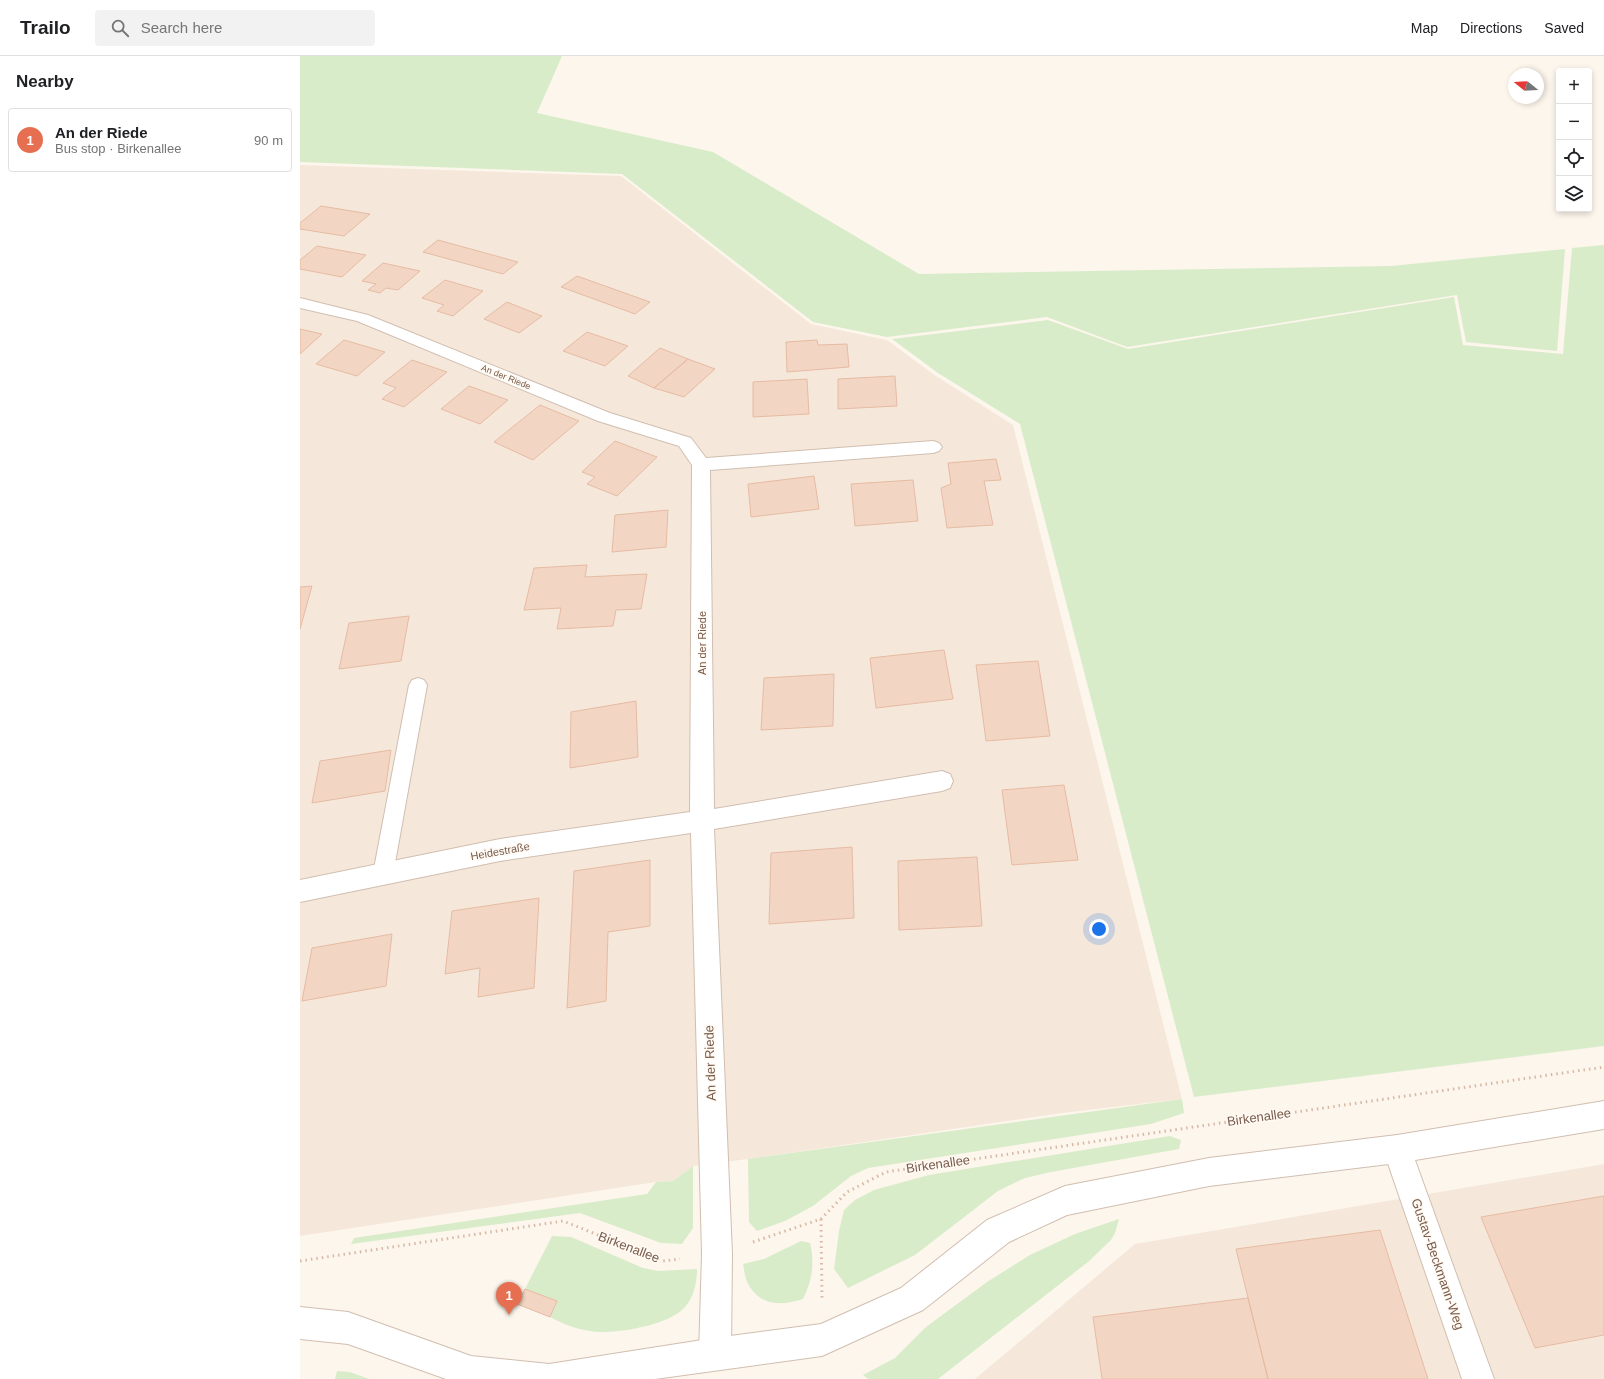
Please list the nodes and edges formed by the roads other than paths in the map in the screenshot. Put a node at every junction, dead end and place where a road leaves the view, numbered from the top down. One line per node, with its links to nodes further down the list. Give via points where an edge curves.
1 (300, 303): 3 (street, An der Riede, via 362,318 604,417 685,442)
2 (932, 447): 3 (street)
3 (701, 465): 6 (street, An der Riede)
4 (418, 685): 7 (lane)
5 (942, 781): 6 (street)
6 (702, 821): 7 (street, Heidestraße, via 500,850); 12 (street, An der Riede, via 717,1254)
7 (384, 874): 8 (street, Heidestraße)
8 (300, 890)
9 (1604, 1115): 10 (street)
10 (1397, 1149): 12 (street, via 1209,1172 1065,1201 998,1231 912,1299 822,1340); 15 (street, Gustav-Beckmann-Weg)
11 (300, 1322): 13 (street, via 348,1328 471,1372)
12 (715, 1354): 14 (street)
13 (546, 1379)
14 (552, 1379)
15 (1478, 1379)

